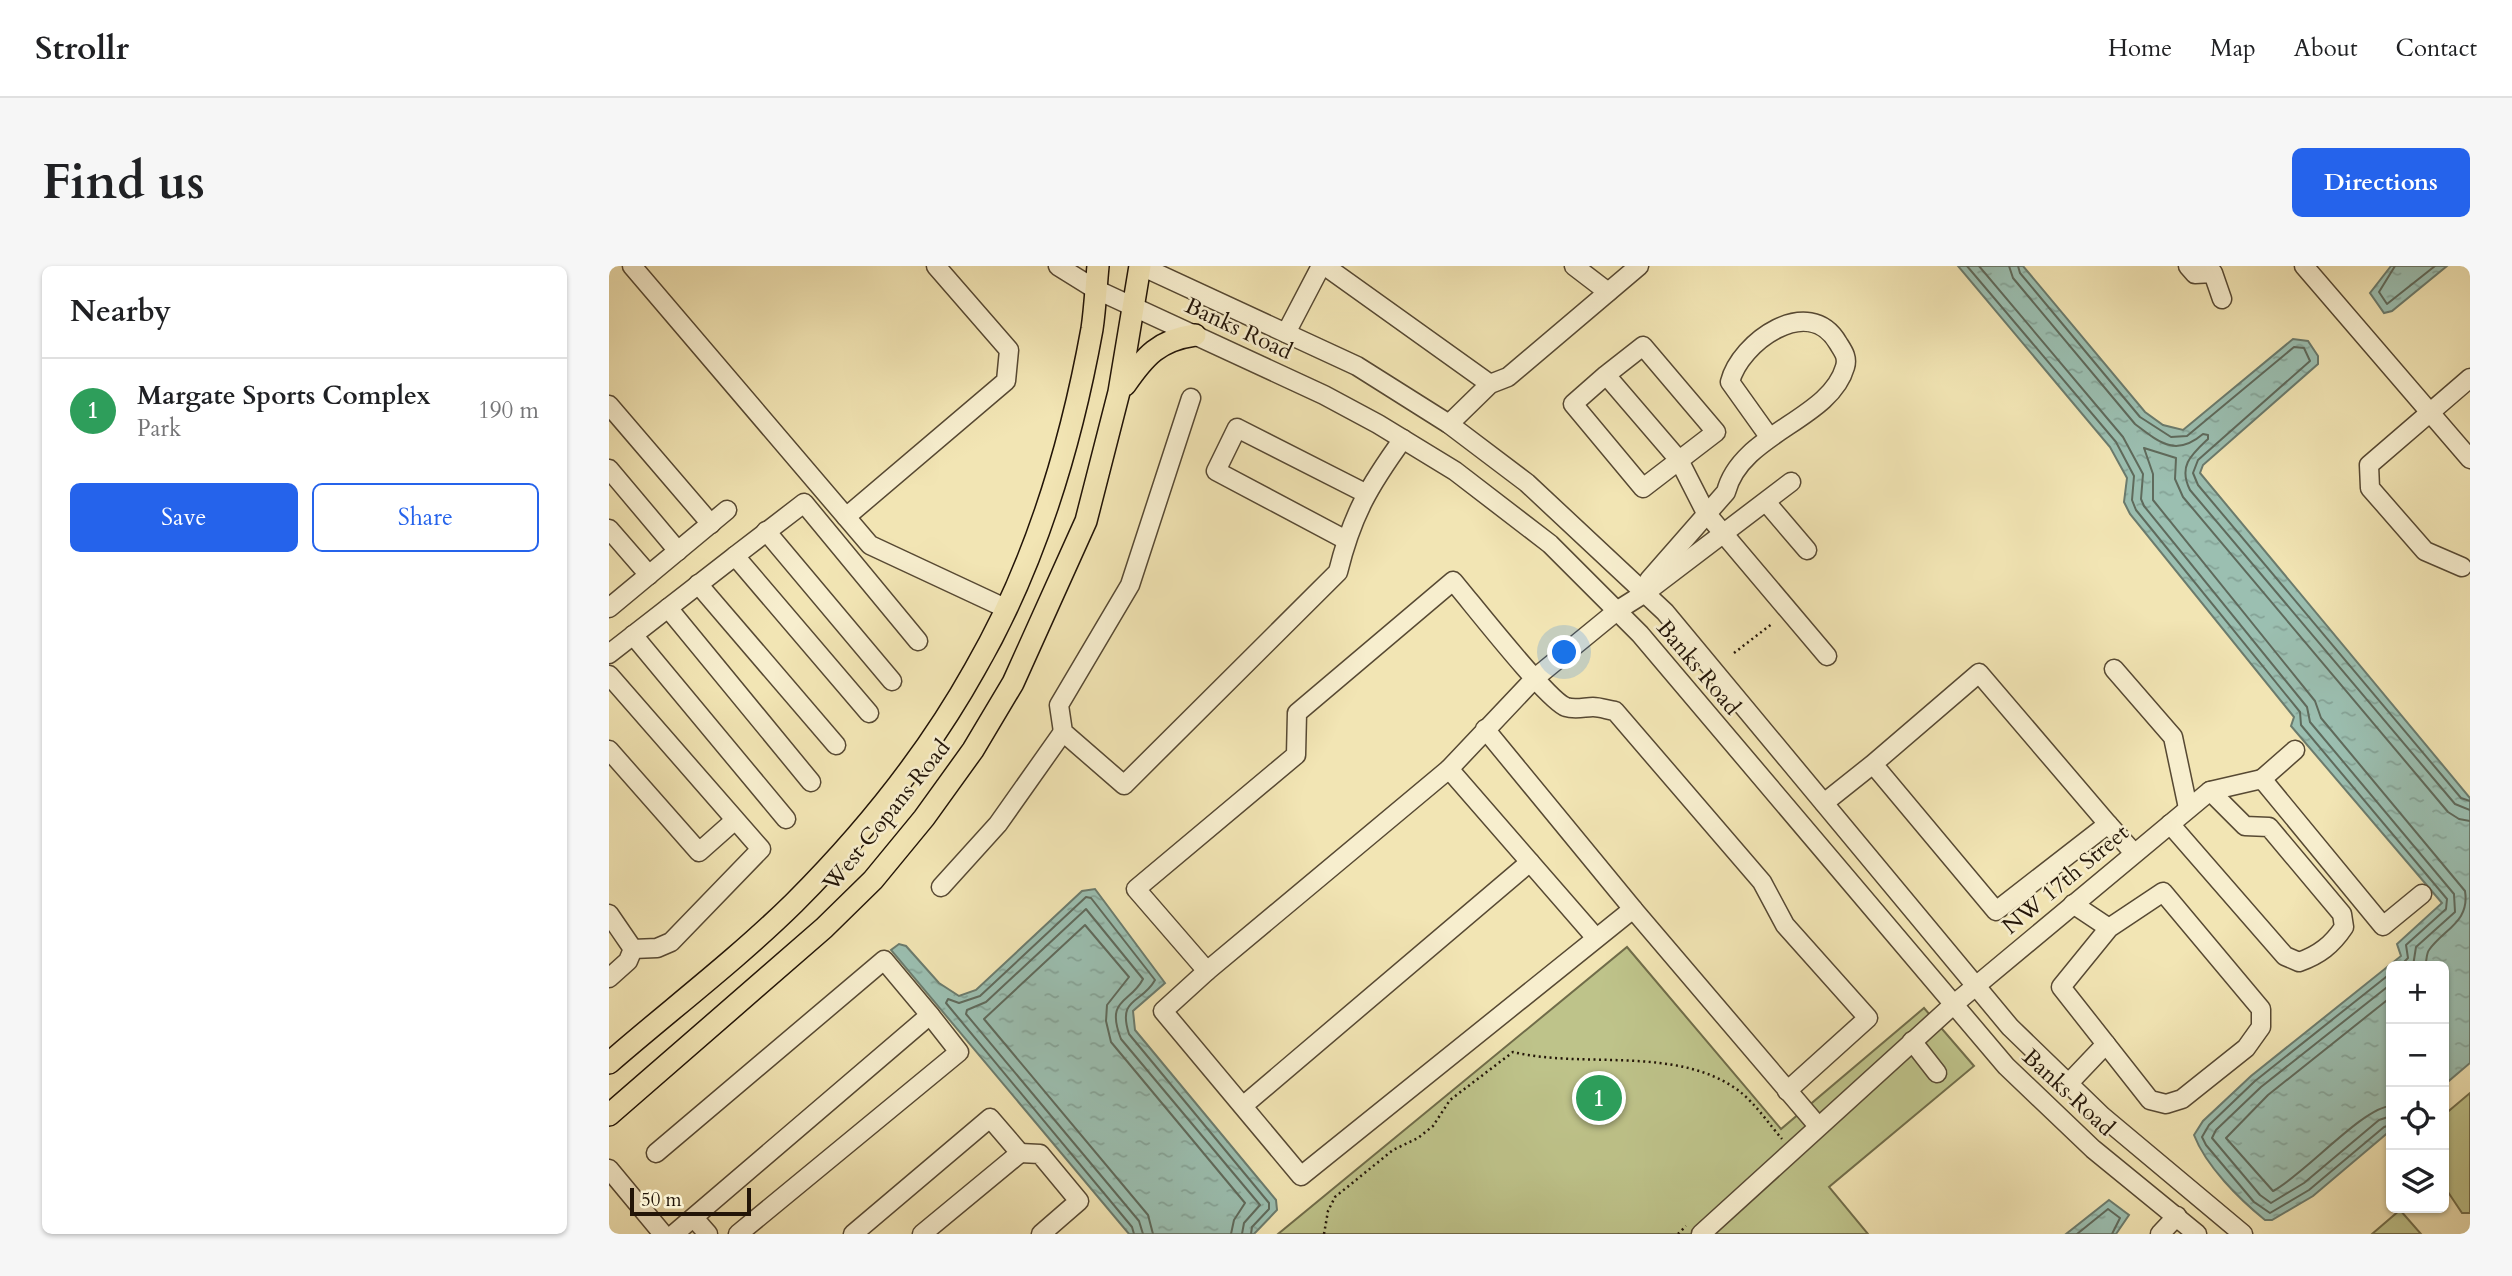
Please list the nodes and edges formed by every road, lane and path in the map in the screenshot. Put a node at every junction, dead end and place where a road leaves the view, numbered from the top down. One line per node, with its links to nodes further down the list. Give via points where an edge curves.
1 (632, 266): 36 (street)
2 (936, 266): 36 (street, via 1009,350 1006,381)
3 (1058, 266): 12 (street, Banks Road)
4 (1098, 266): 12 (main road, West Copans Road)
5 (1140, 266): 15 (main road, West Copans Road); 16 (street, Banks Road)
6 (1323, 266): 16 (street); 20 (street)
7 (1574, 266): 13 (street)
8 (1639, 266): 13 (street)
9 (2188, 266): 11 (street, via 2195,274)
10 (2304, 266): 24 (street)
11 (2220, 270): 14 (street)
12 (1095, 289): 15 (street, Banks Road); 51 (main road, West Copans Road, via 1075,407 1045,508)
13 (1608, 292): 20 (street, via 1508,377)
14 (2222, 299)
15 (1135, 305): 17 (street, Banks Road); 21 (main road, West Copans Road)
16 (1286, 332): 25 (street, Banks Road, via 1356,366)
17 (1195, 335): 21 (main road, via 1154,348); 27 (street, Banks Road, via 1324,395)
18 (1606, 375): 29 (street); 29 (street, via 1573,404 1643,488); 29 (street, via 1643,345 1716,432)
19 (2470, 378): 24 (street)
20 (1490, 384): 25 (street)
21 (1119, 392): 102 (main road, West Copans Road, via 1086,520 1013,683 973,750 890,859 824,929)
22 (1191, 398): 65 (street, via 1130,585 1059,705)
23 (609, 405): 37 (street)
24 (2430, 411): 28 (street); 45 (street, via 2369,465 2370,488 2425,551)
25 (1449, 424): 48 (street, Banks Road, via 1527,483)
26 (1770, 438): 26 (street, via 1839,380 1846,355 1822,326 1809,321 1778,327 1742,356 1733,370 1730,382); 35 (street, via 1738,466 1726,492)
27 (1403, 439): 32 (street); 52 (street, Banks Road, via 1503,506)
28 (2470, 459)
29 (1679, 460): 35 (street)
30 (609, 469): 43 (street)
31 (1791, 482): 33 (street)
32 (1365, 493): 41 (street); 41 (street, via 1237,428 1216,471)
33 (1766, 502): 40 (street); 42 (street)
34 (727, 510): 37 (street)
35 (1706, 513): 40 (street); 48 (street, via 1647,582)
36 (846, 517): 51 (street, via 870,545)
37 (711, 524): 43 (street)
38 (609, 529): 46 (street)
39 (766, 531): 44 (street); 55 (street, via 804,503); 62 (street)
40 (1723, 533): 48 (street); 58 (street)
41 (1346, 540): 65 (street, via 1338,572 1124,785)
42 (1807, 550)
43 (678, 551): 46 (street)
44 (735, 556): 47 (street); 63 (street)
45 (2462, 567)
46 (649, 575): 49 (street)
47 (698, 584): 50 (street); 66 (street)
48 (1645, 593): 52 (street); 74 (street, Banks Road)
49 (612, 599)
50 (668, 608): 54 (street); 72 (street)
51 (1005, 608): 97 (main road, West Copans Road, via 976,669 891,794 847,848 792,905)
52 (1618, 610): 61 (street); 93 (street, Banks Road)
53 (1773, 623): 56 (path)
54 (633, 635): 57 (street); 76 (street)
55 (918, 641)
56 (1734, 653)
57 (609, 654)
58 (1827, 656)
59 (2114, 670): 75 (street, via 2173,737)
60 (609, 675): 77 (street)
61 (1535, 678): 64 (street); 90 (street, via 1453,581 1297,713 1296,755 1136,888); 100 (street, via 1566,707 1615,711 1762,882 1785,925 1868,1018)
62 (892, 681)
63 (869, 713)
64 (1485, 729): 70 (street); 85 (street)
65 (1063, 732): 82 (street, via 998,824)
66 (836, 745)
67 (609, 750): 77 (street, via 699,852)
68 (2295, 750): 71 (street)
69 (1873, 764): 74 (street); 78 (street, via 1996,911); 78 (street, via 1979,673)
70 (1449, 769): 81 (street); 90 (street)
71 (2262, 779): 73 (street); 83 (street, via 2383,926)
72 (811, 782)
73 (2210, 790): 75 (street, NW 17th Street); 79 (street, via 2245,826 2269,827 2342,914 2344,927 2334,942 2298,962 2285,956)
74 (1824, 803): 92 (street, Banks Road)
75 (2188, 808): 79 (street, NW 17th Street)
76 (786, 819)
77 (734, 821): 89 (street, via 761,849 671,942)
78 (2108, 824): 80 (street)
79 (2170, 824): 80 (street, NW 17th Street)
80 (2134, 853): 84 (street, NW 17th Street)
81 (1530, 862): 88 (street); 101 (street)
82 (941, 887)
83 (2422, 894)
84 (2073, 904): 87 (street); 92 (street, NW 17th Street)
85 (1633, 909): 88 (street); 100 (street)
86 (609, 915): 89 (street)
87 (2109, 928): 96 (street, via 2061,987); 96 (street, via 2163,892 2261,1009 2261,1027 2246,1048 2182,1099 2165,1104 2150,1100)
88 (1596, 938): 101 (street, via 1301,1176)
89 (633, 949): 91 (street, via 628,961)
90 (1207, 971): 101 (street, via 1163,1012)
91 (609, 978)
92 (1976, 985): 93 (street, NW 17th Street); 99 (street, Banks Road)
93 (1953, 1005): 95 (street, NW 17th Street); 108 (street, Banks Road, via 2049,1109)
94 (929, 1016): 105 (street, via 884,960); 109 (street); 113 (street, via 959,1052)
95 (1912, 1041): 98 (street); 103 (street, NW 17th Street)
96 (2106, 1044): 99 (street)
97 (609, 1063)
98 (1937, 1073)
99 (2067, 1085): 121 (street, Banks Road)
100 (1787, 1091): 103 (street)
101 (1244, 1105)
102 (609, 1115)
103 (1818, 1126): 118 (street, NW 17th Street)
104 (1783, 1141): 117 (path, via 1739,1091 1693,1069 1513,1052 1450,1100 1433,1126 1393,1150 1335,1197)
105 (656, 1153)
106 (1020, 1153): 114 (street, via 990,1118); 115 (street); 116 (street, via 1041,1154 1079,1201)
107 (609, 1169): 110 (street)
108 (2177, 1216): 119 (street); 120 (street, Banks Road)
109 (694, 1218): 111 (street); 112 (street)
110 (663, 1234)
111 (674, 1234)
112 (708, 1234)
113 (739, 1234)
114 (853, 1234)
115 (922, 1234)
116 (1041, 1234)
117 (1324, 1234)
118 (1701, 1234)
119 (2160, 1234)
120 (2197, 1234)
121 (2243, 1234)

